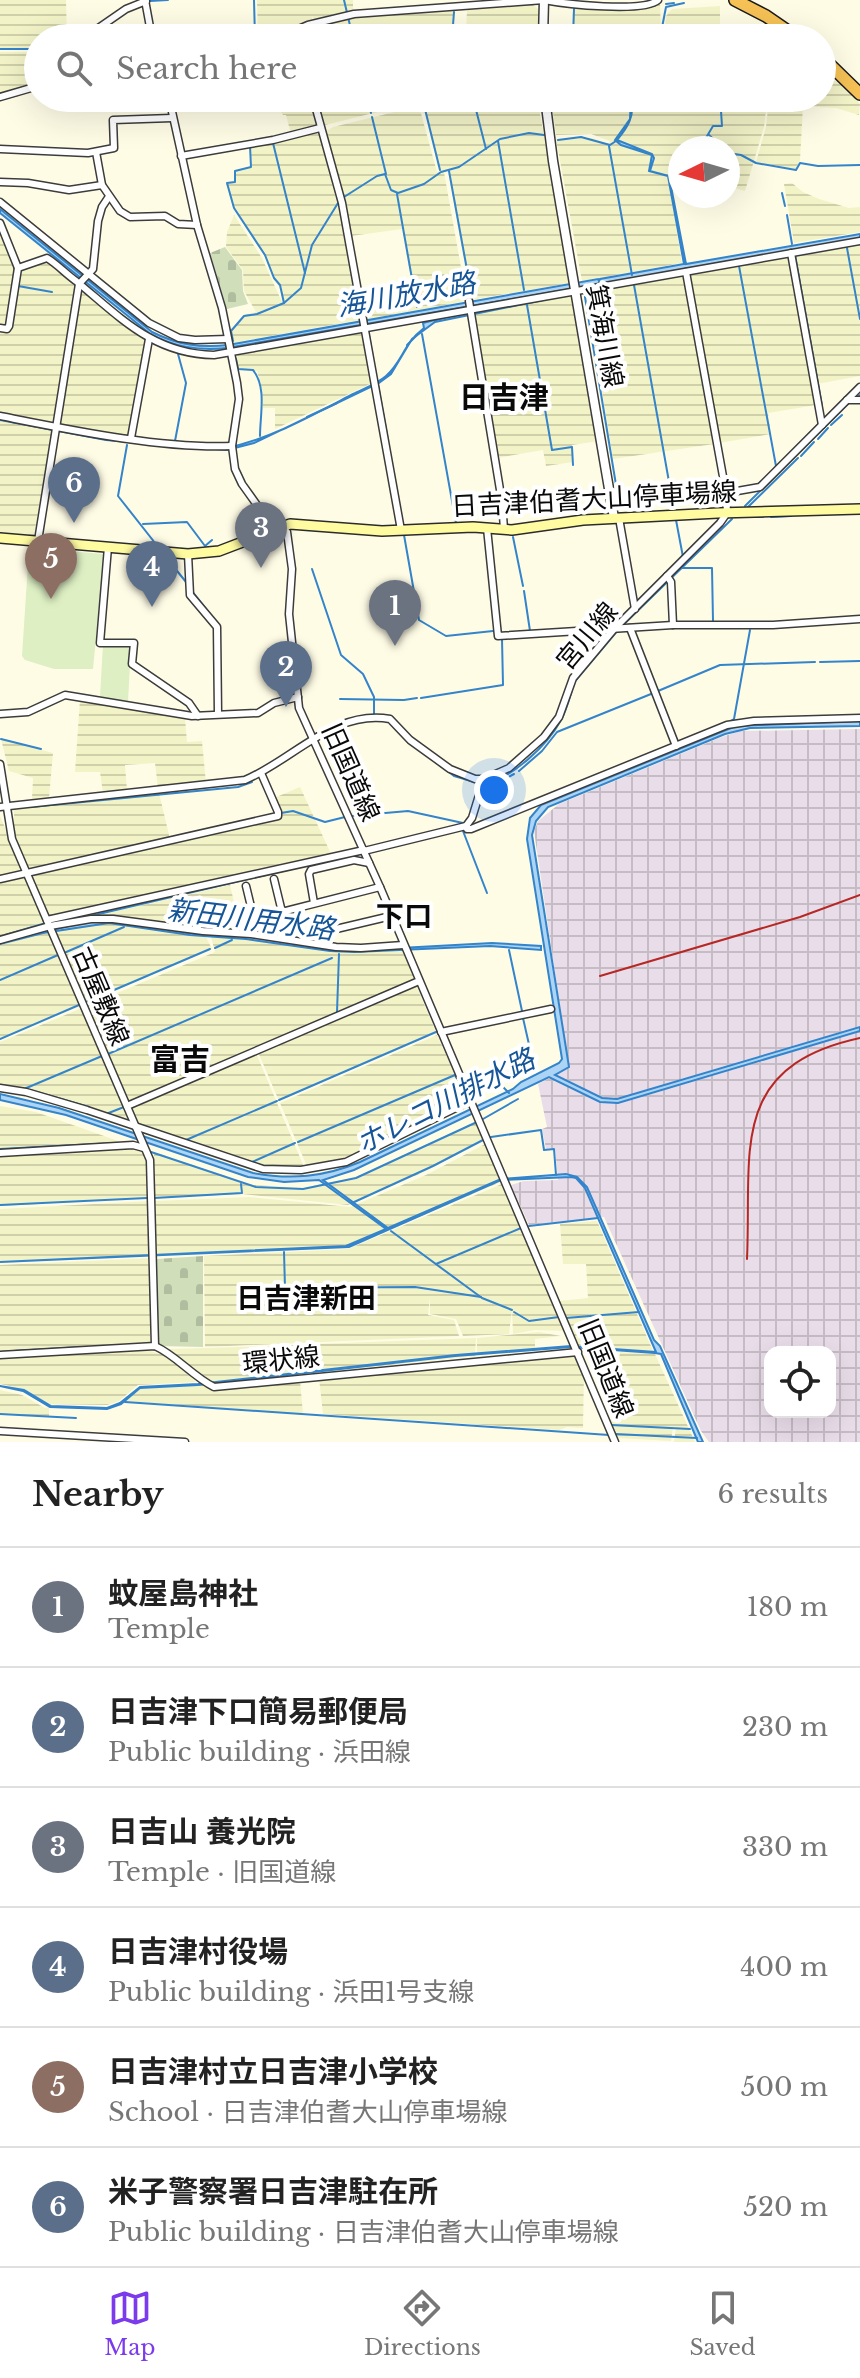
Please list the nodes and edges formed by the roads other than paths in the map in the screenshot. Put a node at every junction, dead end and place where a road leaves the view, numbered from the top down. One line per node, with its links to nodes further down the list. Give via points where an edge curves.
1 (146, 0): 6 (street); 7 (street)
2 (544, 0): 3 (street, via 573,6 646,6); 8 (street, via 354,14); 9 (street)
3 (658, 0)
4 (738, 1): 5 (highway)
5 (755, 5): 10 (highway)
6 (104, 24)
7 (150, 24)
8 (312, 24)
9 (543, 24)
10 (780, 24)
11 (836, 71): 13 (highway)
12 (24, 90): 14 (street)
13 (860, 94)
14 (0, 97)
15 (171, 112): 18 (street)
16 (316, 112): 19 (street)
17 (547, 112): 35 (street, 箕海川線)
18 (172, 118): 21 (street, via 113,120 114,148); 22 (street)
19 (320, 128): 22 (street); 38 (street, via 342,203)
20 (0, 149): 21 (street)
21 (96, 152): 24 (street)
22 (181, 156): 28 (street)
23 (0, 182): 24 (street, via 69,190)
24 (102, 185): 25 (street)
25 (108, 198): 28 (street, via 130,217 165,216 178,224); 33 (street)
26 (0, 202): 33 (street)
27 (0, 223): 31 (street)
28 (197, 225): 40 (street)
29 (860, 241): 30 (street)
30 (791, 253): 32 (street); 45 (street)
31 (18, 268): 34 (street, via 47,258); 37 (street, via 9,326)
32 (686, 272): 35 (street); 49 (street)
33 (88, 274): 34 (street); 40 (street, via 164,332)
34 (80, 283): 39 (street); 46 (street)
35 (577, 290): 36 (street); 52 (street, 箕海川線)
36 (469, 306): 38 (street); 55 (street)
37 (0, 328)
38 (364, 329): 40 (street); 56 (street)
39 (149, 339): 40 (street, via 192,354); 47 (street)
40 (230, 346): 48 (street, via 239,399)
41 (860, 387): 42 (street)
42 (847, 400): 43 (street); 45 (street)
43 (860, 400)
44 (0, 416): 46 (street)
45 (822, 425): 49 (street, via 760,487)
46 (55, 427): 47 (street); 58 (street)
47 (131, 438): 48 (street)
48 (232, 446): 53 (street, via 242,484)
49 (726, 493): 51 (street)
50 (860, 509): 51 (main road, 日吉津伯耆大山停車場線)
51 (727, 513): 52 (main road, 日吉津伯耆大山停車場線); 61 (street, 宮川線)
52 (616, 518): 55 (main road, 日吉津伯耆大山停車場線); 62 (street)
53 (281, 525): 56 (main road, 日吉津伯耆大山停車場線); 60 (main road, 日吉津伯耆大山停車場線, via 219,551); 67 (street, 旧国道線, via 287,532 292,569 289,614)
54 (487, 528): 55 (main road, 日吉津伯耆大山停車場線); 56 (main road, 日吉津伯耆大山停車場線); 66 (street, via 498,636)
55 (504, 529)
56 (401, 530)
57 (0, 538): 58 (main road, 日吉津伯耆大山停車場線)
58 (38, 541): 59 (main road, 日吉津伯耆大山停車場線)
59 (108, 547): 60 (main road, 日吉津伯耆大山停車場線); 70 (street, via 100,643 134,643 132,664 189,703)
60 (188, 554): 69 (street, via 190,595 217,627)
61 (667, 576): 62 (street, 宮川線); 64 (street)
62 (635, 609): 66 (street, 宮川線)
63 (860, 619): 64 (street)
64 (673, 625): 65 (street)
65 (630, 628): 66 (street); 73 (street)
66 (614, 629): 76 (street, 宮川線, via 573,678 559,717 544,737 509,768)
67 (298, 697): 69 (street, via 258,713); 72 (street, 旧国道線)
68 (0, 714): 70 (street, via 28,712 71,695)
69 (218, 714): 70 (street)
70 (198, 716)
71 (860, 718): 73 (street, via 737,723)
72 (315, 739): 75 (street); 76 (street, via 352,720 390,719 450,769); 79 (street, 旧国道線)
73 (676, 746): 78 (street, via 471,829)
74 (0, 764): 77 (street, 古屋敷線)
75 (261, 773): 77 (street, via 230,783); 81 (street, via 278,816)
76 (484, 779): 78 (street)
77 (3, 807): 81 (street, 古屋敷線)
78 (466, 826): 79 (street)
79 (364, 851): 80 (street, 旧国道線); 89 (street)
80 (369, 863): 85 (street, 旧国道線); 86 (street, via 354,860 311,870)
81 (27, 874): 82 (street); 89 (street, 古屋敷線)
82 (0, 879)
83 (274, 879): 87 (street)
84 (246, 886): 87 (street, via 254,919)
85 (380, 887): 86 (street); 88 (street, 旧国道線)
86 (314, 903): 87 (street)
87 (282, 912)
88 (391, 916): 90 (street); 92 (street, 旧国道線)
89 (49, 923): 91 (street); 92 (street, via 113,919 336,947); 98 (street, 古屋敷線)
90 (315, 934)
91 (0, 940)
92 (403, 945): 93 (street, 旧国道線)
93 (419, 981): 95 (street, 旧国道線); 98 (street)
94 (551, 1009): 95 (street)
95 (441, 1032): 97 (street, 旧国道線)
96 (0, 1088): 99 (street, via 42,1096)
97 (472, 1103): 99 (street, via 346,1162 301,1170 263,1169); 103 (street, 旧国道線)
98 (127, 1106): 99 (street, 古屋敷線)
99 (138, 1129): 100 (street, 古屋敷線)
100 (143, 1146): 101 (street); 102 (street, 古屋敷線, via 152,1187)
101 (0, 1153)
102 (155, 1346): 103 (street, 環状線, via 214,1387); 104 (street)
103 (578, 1352): 107 (street, 旧国道線)
104 (0, 1355)
105 (0, 1431): 106 (street)
106 (185, 1442)
107 (615, 1442)

